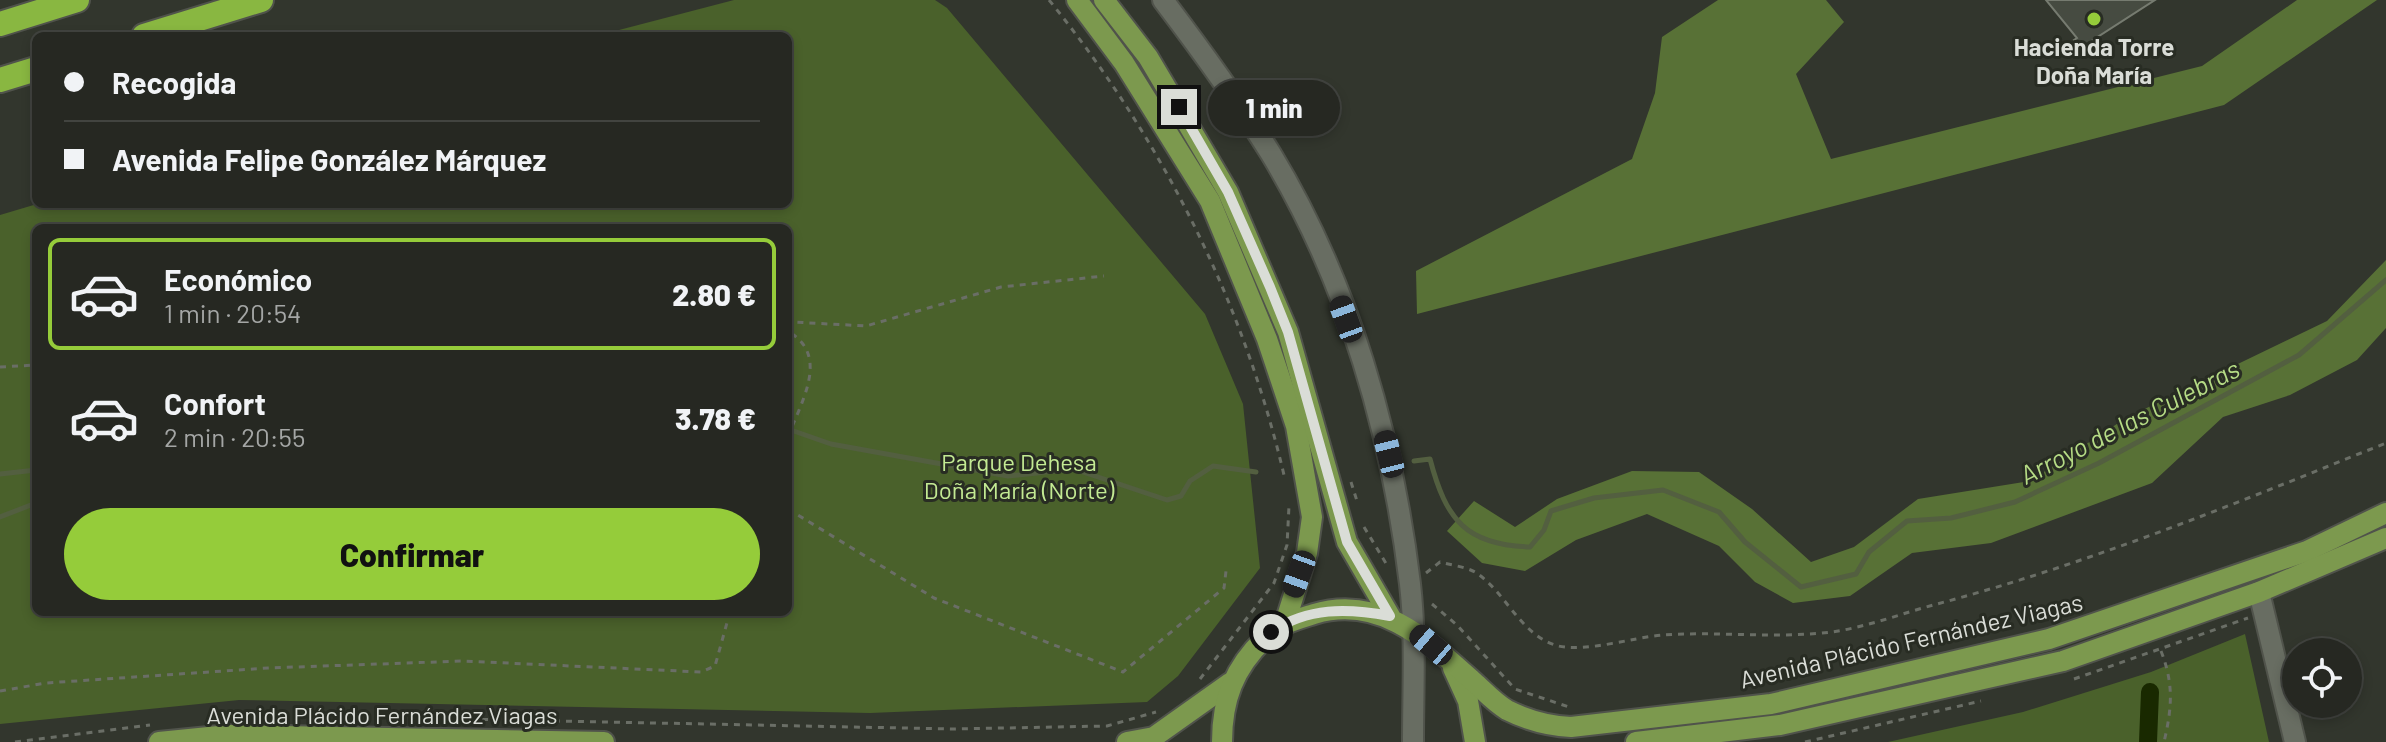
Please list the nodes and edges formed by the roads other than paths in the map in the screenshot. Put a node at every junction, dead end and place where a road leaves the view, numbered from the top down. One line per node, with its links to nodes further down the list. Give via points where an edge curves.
1 (77, 0): 6 (highway)
2 (261, 0): 7 (highway)
3 (1077, 0): 14 (main road, via 1124,63 1210,201 1267,339 1296,426 1312,517 1307,553)
4 (1104, 0): 13 (main road, via 1148,57 1228,192 1288,332 1347,542)
5 (1163, 0): 15 (street, via 1272,157 1328,269 1382,424 1411,586)
6 (0, 24)
7 (157, 32)
8 (32, 70): 9 (highway)
9 (0, 80)
10 (2386, 513): 16 (main road, Avenida Plácido Fernández Viagas, via 2307,551 2049,639 1771,704 1550,726 1505,709)
11 (2386, 538): 12 (main road, Avenida Plácido Fernández Viagas)
12 (2259, 592): 24 (main road, Avenida Plácido Fernández Viagas, via 2063,661 1780,725); 25 (street)
13 (1390, 616): 14 (main road, via 1328,610); 15 (main road, Avenida Plácido Fernández Viagas)
14 (1285, 623): 17 (main road, via 1247,655)
15 (1413, 629): 16 (main road, Avenida Plácido Fernández Viagas); 22 (street)
16 (1450, 661): 23 (main road, via 1468,701)
17 (1230, 683): 19 (main road, via 1154,737); 21 (main road)
18 (161, 733): 20 (main road, Avenida Plácido Fernández Viagas)
19 (1118, 738)
20 (604, 742)
21 (1222, 742)
22 (1413, 742)
23 (1475, 742)
24 (1636, 742)
25 (2295, 742)

